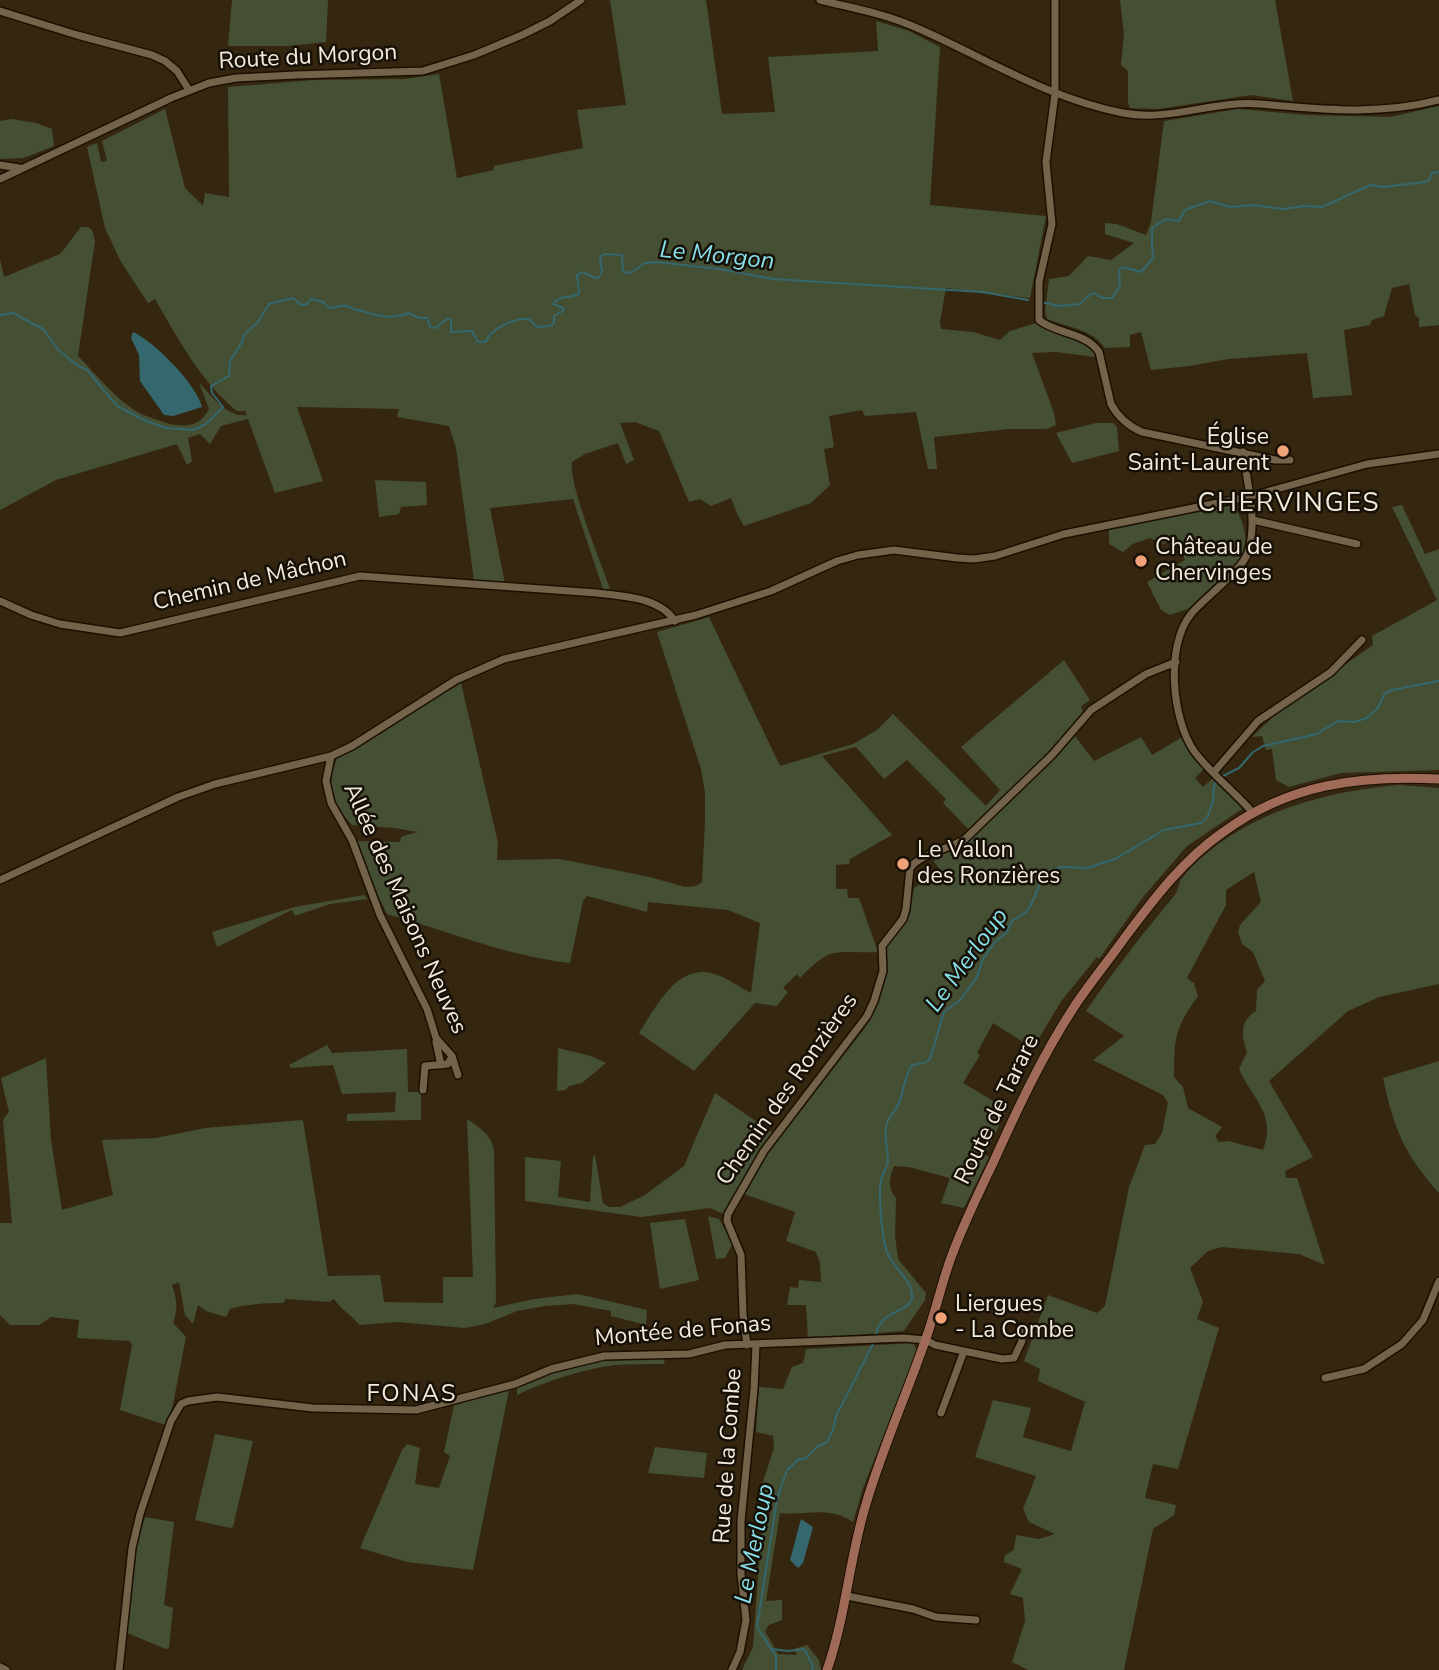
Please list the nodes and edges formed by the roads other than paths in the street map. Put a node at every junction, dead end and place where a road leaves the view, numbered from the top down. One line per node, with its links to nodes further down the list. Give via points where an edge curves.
1 (581, 0): 5 (street, Route du Morgon, via 532,31 443,66 402,73 236,78)
2 (820, 0): 6 (street, via 914,26)
3 (1055, 0): 6 (street)
4 (0, 10): 5 (street, via 152,55 177,71)
5 (189, 90): 9 (street, Route du Morgon)
6 (1055, 94): 7 (street, via 1147,117 1245,103 1365,111); 11 (street, via 1046,162 1052,224 1039,282 1039,320 1096,348 1111,404 1133,428)
7 (1439, 100)
8 (0, 165): 9 (street)
9 (20, 168): 10 (street, Route du Morgon)
10 (0, 179)
11 (1243, 453): 13 (street); 14 (street)
12 (1439, 454): 14 (street, via 1367,464)
13 (1290, 460)
14 (1248, 497): 15 (street); 18 (street, via 1064,534 995,556 957,558 894,550 859,555 771,591)
15 (1253, 520): 16 (street); 20 (street, via 1244,560 1189,616)
16 (1357, 544)
17 (0, 601): 18 (street, Chemin de Mâchon, via 60,624 120,633 360,576 636,598 660,608)
18 (675, 621): 21 (street, via 484,667)
19 (1362, 640): 22 (street, via 1331,673 1258,721)
20 (1176, 662): 22 (street, via 1174,685 1184,728 1195,752); 34 (street, Chemin des Ronzières, via 1146,674 1091,710 1052,755 965,839 910,868 906,909 882,946 883,971 867,1016 764,1151 728,1214 741,1255)
21 (331, 756): 25 (street, via 178,797); 26 (street, Allée des Maisons Neuves, via 326,781 331,803 352,840 380,915 427,1009)
22 (1215, 773): 24 (street)
23 (1439, 779): 24 (main road, Route de Tarare, via 1335,783 1297,793)
24 (1253, 813): 33 (main road, Route de Tarare, via 1201,849 1168,884 1049,1047 966,1219)
25 (0, 880)
26 (436, 1038): 27 (street, Allée des Maisons Neuves); 28 (street)
27 (452, 1056): 28 (street, via 448,1064); 29 (street, Allée des Maisons Neuves)
28 (441, 1065): 30 (street, via 425,1066)
29 (458, 1075)
30 (423, 1090)
31 (1439, 1281): 37 (street, via 1423,1320 1402,1344 1364,1369)
32 (1021, 1327): 36 (street, Montée de Fonas, via 1022,1341 1014,1358)
33 (926, 1339): 35 (street, Montée de Fonas); 36 (street, Montée de Fonas); 39 (main road, Route de Tarare, via 866,1503)
34 (747, 1345): 35 (street, Montée de Fonas); 44 (street, Montée de Fonas, via 713,1346 681,1355 604,1356 415,1410 313,1408 218,1397 181,1404 171,1421 132,1548)
35 (756, 1345): 45 (street, Rue de la Combe, via 741,1521 746,1620)
36 (964, 1351): 38 (street)
37 (1325, 1378)
38 (941, 1413)
39 (847, 1596): 40 (street, via 936,1617); 42 (main road, Route de Tarare)
40 (976, 1620)
41 (0, 1667): 43 (street)
42 (831, 1669)
43 (6, 1670)
44 (119, 1670)
45 (732, 1670)

